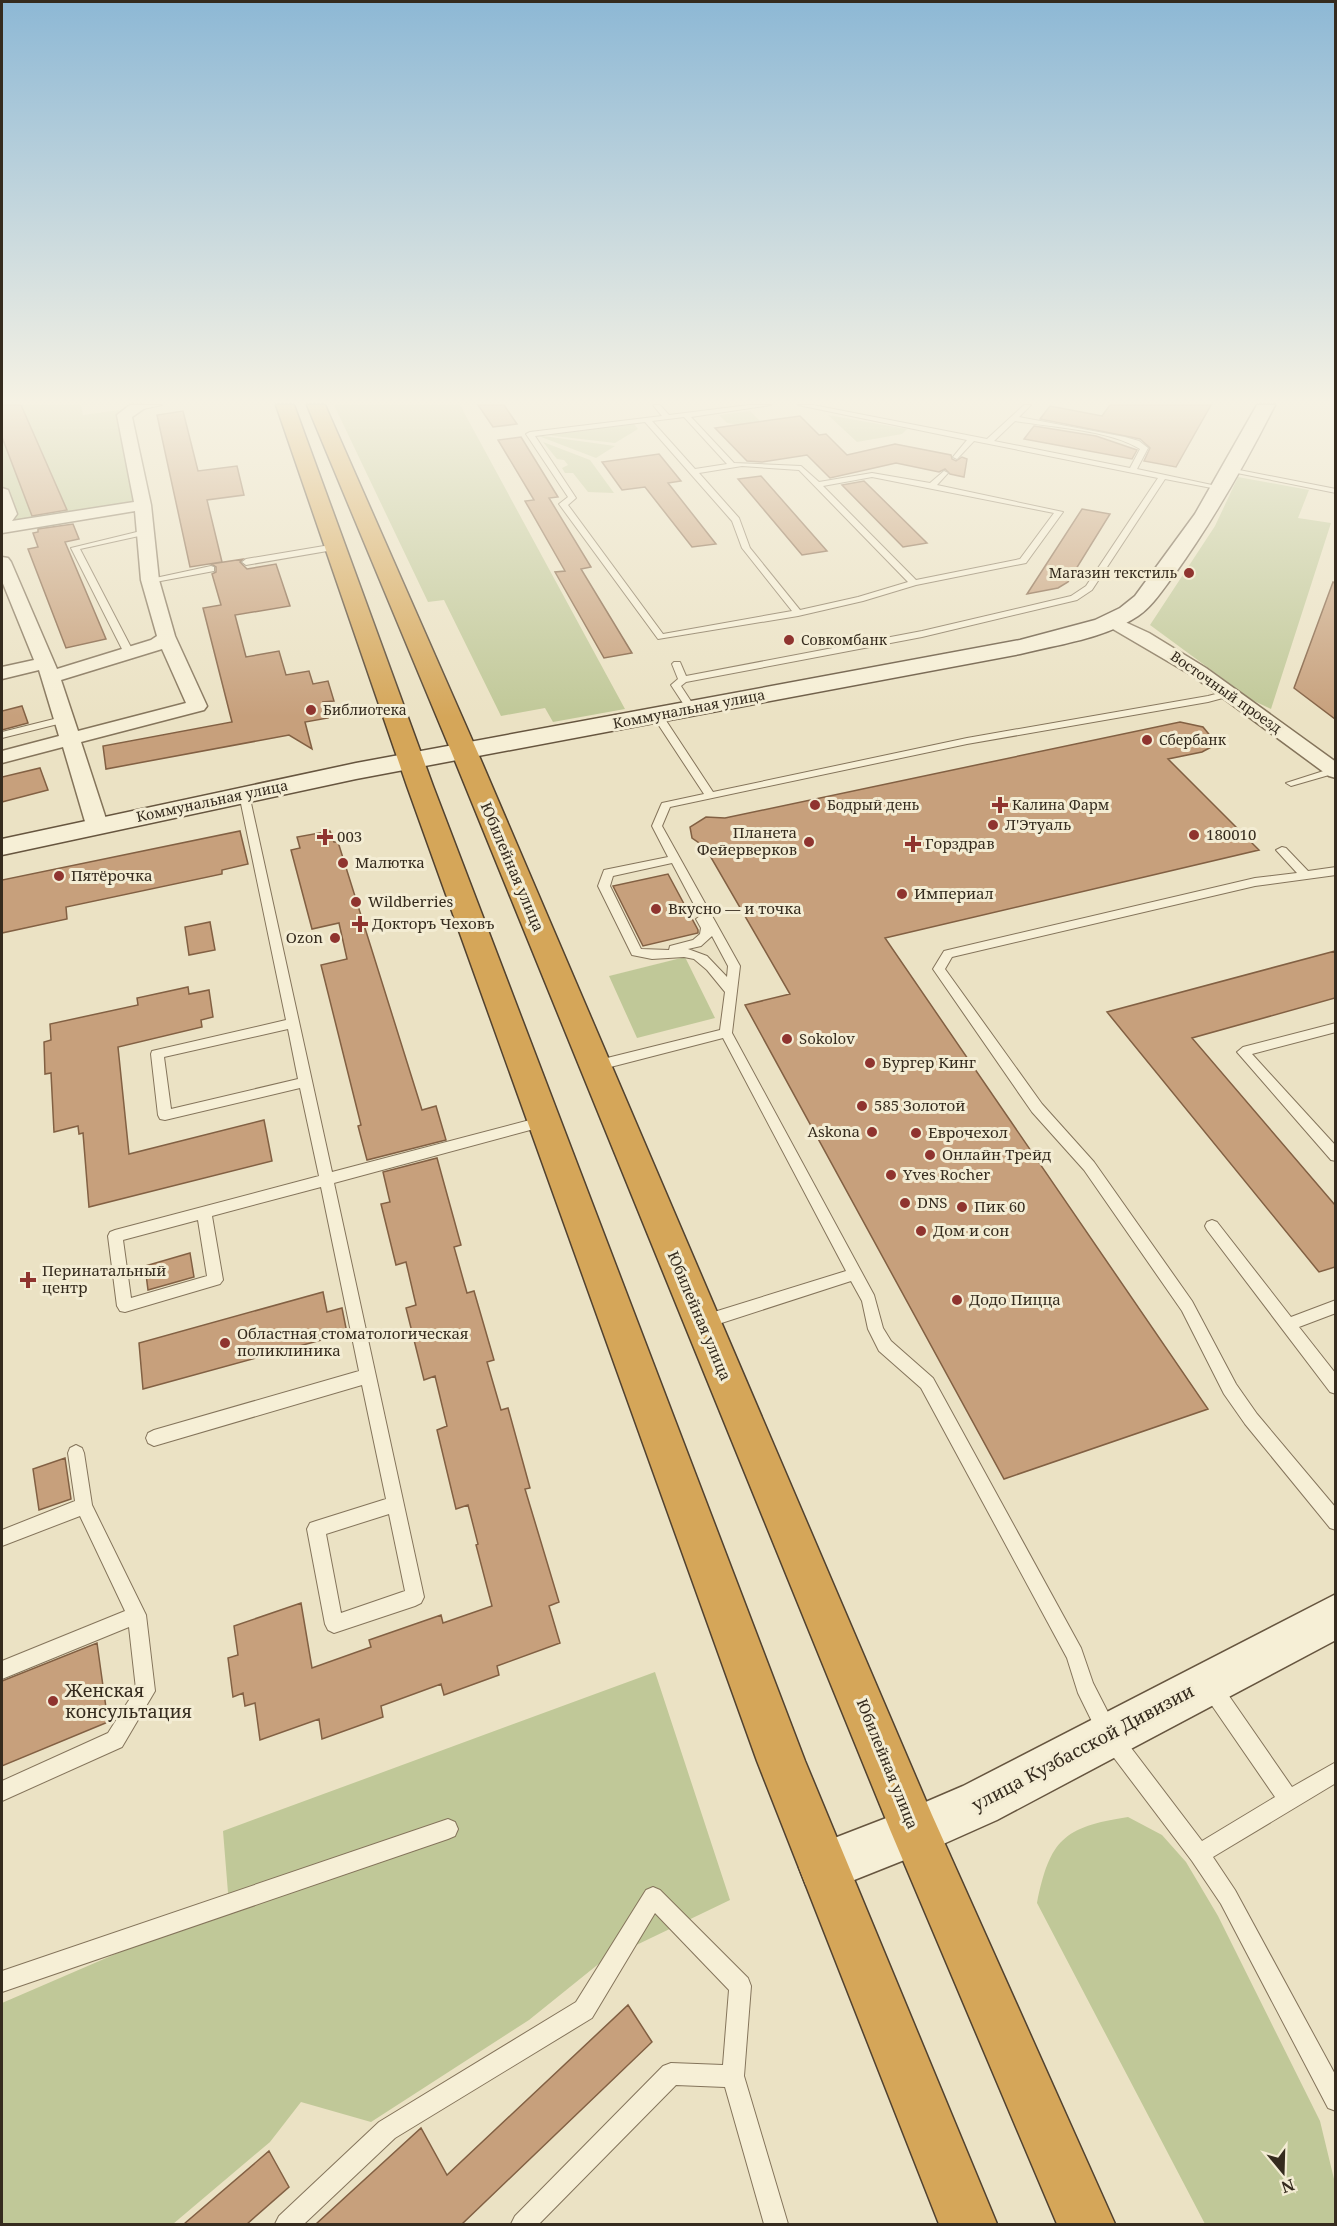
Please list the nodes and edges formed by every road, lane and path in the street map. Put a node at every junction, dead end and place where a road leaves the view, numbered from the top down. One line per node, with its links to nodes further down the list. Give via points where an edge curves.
1 (7, 509): 12 (street, via 9,514)
2 (117, 509): 12 (street)
3 (143, 509): 13 (street)
4 (322, 509): 14 (highway)
5 (360, 509): 35 (highway, Юбилейная улица)
6 (567, 509): 23 (lane)
7 (726, 509): 20 (lane, via 736,520 746,548)
8 (841, 509): 19 (lane)
9 (1044, 509): 19 (lane, via 1059,512 1023,561)
10 (1141, 509): 29 (lane, via 1089,588 1074,598 922,634)
11 (1208, 509): 21 (main road, Коммунальная улица, via 1141,603)
12 (2, 526)
13 (145, 532): 18 (street); 25 (lane, via 75,548)
14 (336, 547): 16 (lane); 37 (highway)
15 (2, 562): 27 (street)
16 (246, 562)
17 (211, 569): 18 (lane)
18 (150, 580): 22 (street)
19 (914, 583): 20 (lane)
20 (798, 613): 23 (lane)
21 (1112, 621): 30 (street, Восточный проезд, via 1153,640); 31 (main road, Коммунальная улица, via 1020,647)
22 (166, 636): 25 (street, via 158,644); 33 (street, via 197,706)
23 (661, 637): 24 (lane)
24 (667, 647)
25 (129, 653): 27 (street)
26 (677, 664): 29 (lane)
27 (47, 670): 28 (street); 33 (street)
28 (2, 673)
29 (683, 680): 31 (lane, via 676,685)
30 (1231, 693): 38 (street, Восточный проезд); 41 (lane, via 967,741)
31 (691, 709): 32 (main road, Коммунальная улица)
32 (657, 715): 35 (main road, Коммунальная улица); 41 (lane)
33 (69, 729): 34 (lane); 36 (street); 42 (street)
34 (2, 735)
35 (464, 751): 37 (main road, Коммунальная улица); 53 (highway, Юбилейная улица)
36 (2, 757)
37 (412, 760): 40 (main road, Коммунальная улица); 55 (highway)
38 (1334, 771): 39 (lane)
39 (1291, 783)
40 (244, 794): 42 (main road, Коммунальная улица); 50 (lane)
41 (711, 796): 45 (lane, via 666,805 657,826)
42 (97, 825): 43 (main road, Коммунальная улица)
43 (2, 847)
44 (1282, 850): 47 (lane)
45 (672, 859): 48 (lane, via 608,873 604,886); 48 (lane, via 707,928 706,936 679,949 658,951); 49 (lane, via 734,966)
46 (1335, 871): 47 (lane)
47 (1306, 876): 70 (lane, via 1255,882 948,954 939,969 1037,1108 1089,1166 1187,1306 1230,1389 1251,1419)
48 (632, 943): 49 (lane, via 642,955 682,953 701,957)
49 (731, 991): 52 (lane)
50 (293, 1023): 54 (lane); 54 (lane, via 157,1054 165,1115)
51 (1335, 1027): 56 (lane, via 1244,1052)
52 (726, 1033): 53 (lane); 60 (lane)
53 (595, 1066): 62 (highway, Юбилейная улица)
54 (305, 1082): 57 (lane)
55 (545, 1121): 57 (lane); 83 (highway, via 781,1761)
56 (1335, 1156)
57 (326, 1180): 58 (lane); 64 (lane)
58 (204, 1213): 58 (lane, via 115,1236 125,1306 215,1280)
59 (1212, 1226): 63 (lane)
60 (855, 1274): 62 (lane); 76 (lane, via 885,1346 927,1383 1075,1654 1085,1686)
61 (1335, 1306): 63 (lane)
62 (701, 1323): 81 (highway, Юбилейная улица)
63 (1287, 1325): 65 (lane)
64 (368, 1376): 66 (lane); 68 (lane)
65 (1335, 1387)
66 (154, 1438)
67 (76, 1453): 69 (lane)
68 (396, 1504): 68 (lane, via 316,1529 334,1624 415,1597)
69 (84, 1506): 71 (lane); 72 (lane)
70 (1335, 1522)
71 (2, 1538)
72 (137, 1615): 74 (lane); 78 (lane, via 146,1691 115,1740)
73 (1335, 1616): 75 (main road, улица Кузбасской Дивизии)
74 (2, 1670)
75 (1208, 1683): 76 (main road, улица Кузбасской Дивизии); 79 (lane)
76 (1109, 1735): 81 (main road, улица Кузбасской Дивизии, via 980,1803); 82 (lane)
77 (1335, 1772): 79 (lane)
78 (2, 1791)
79 (1289, 1800): 82 (lane)
80 (448, 1829): 84 (lane)
81 (915, 1832): 83 (main road, улица Кузбасской Дивизии); 91 (highway, Юбилейная улица)
82 (1199, 1854): 86 (lane, via 1228,1897)
83 (824, 1867): 90 (highway)
84 (2, 1982)
85 (732, 2076): 87 (lane, via 740,1986 653,1897 584,2010 387,2130); 88 (lane, via 671,2074); 89 (lane)
86 (1335, 2100)
87 (287, 2224)
88 (523, 2224)
89 (776, 2224)
90 (968, 2224)
91 (1086, 2224)

